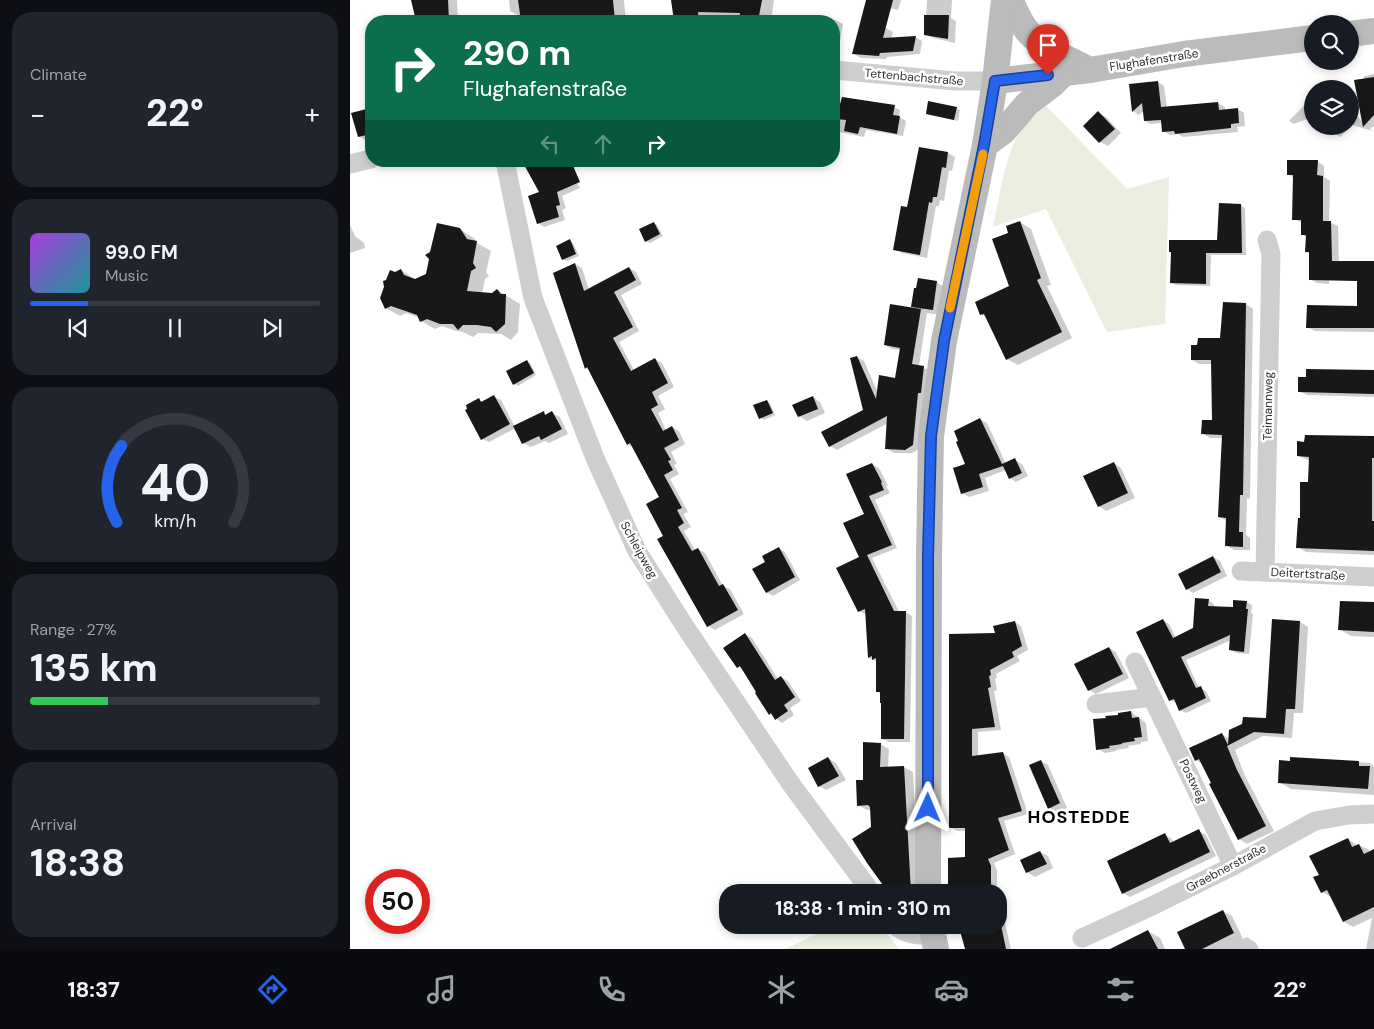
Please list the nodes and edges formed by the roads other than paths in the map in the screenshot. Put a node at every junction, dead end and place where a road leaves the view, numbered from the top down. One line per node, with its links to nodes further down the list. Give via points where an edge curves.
1 (1004, 0): 9 (main road)
2 (1010, 0): 6 (main road, via 1031,36)
3 (1374, 31): 4 (main road)
4 (1359, 33)
5 (1304, 39): 6 (main road, Flughafenstraße)
6 (1090, 70): 8 (main road, Flughafenstraße)
7 (840, 71): 9 (street, Tettenbachstraße, via 955,81)
8 (1064, 73): 9 (main road, Flughafenstraße); 10 (main road, via 1027,104 1004,131)
9 (995, 81): 10 (main road)
10 (984, 145): 24 (main road, via 944,341 931,436)
11 (365, 160): 12 (street)
12 (350, 164)
13 (506, 167): 23 (street, Schleipweg, via 533,298 596,458 637,551 791,784)
14 (1267, 240): 16 (street, Teimannweg, via 1271,254)
15 (1241, 571): 16 (street, Deitertstraße)
16 (1265, 572): 17 (street, Deitertstraße)
17 (1374, 577)
18 (1135, 662): 19 (street, Postweg)
19 (1152, 697): 20 (street); 22 (street, Postweg)
20 (1096, 704)
21 (1374, 814): 22 (street, Graebnerstraße, via 1316,821)
22 (1233, 866): 27 (street, Graebnerstraße)
23 (865, 884)
24 (928, 884)
25 (912, 934): 26 (street)
26 (933, 937)
27 (1082, 938)

